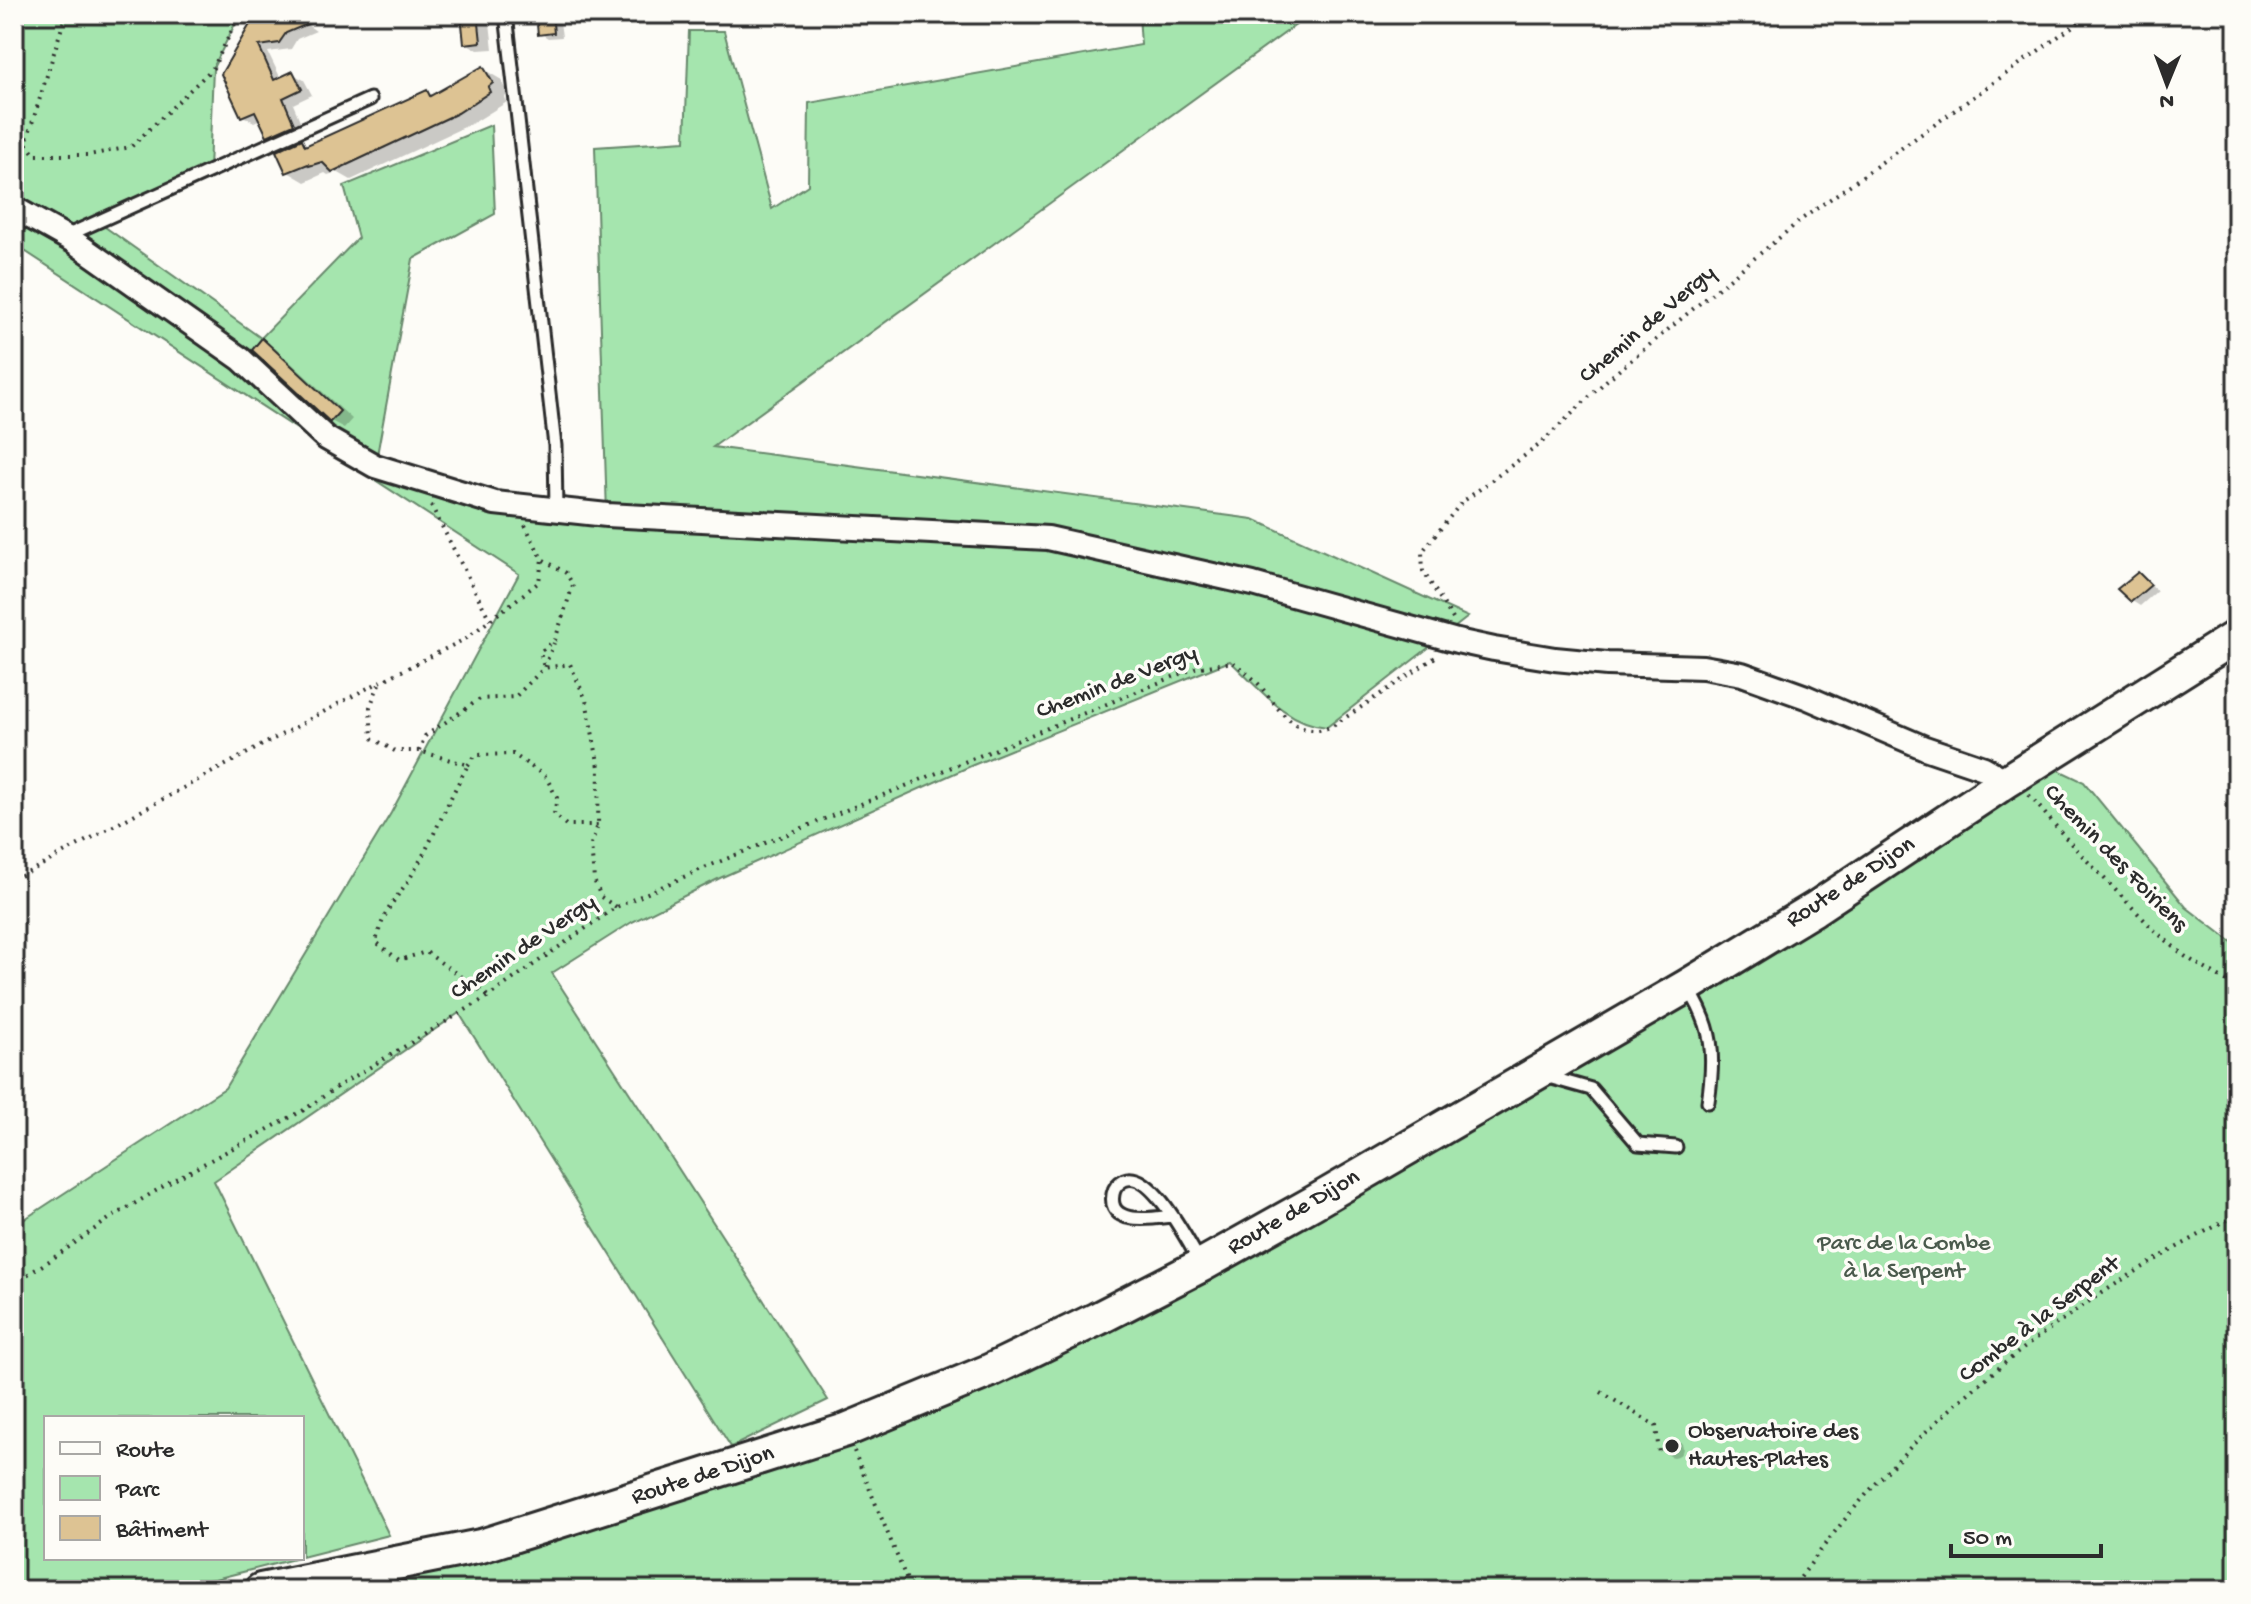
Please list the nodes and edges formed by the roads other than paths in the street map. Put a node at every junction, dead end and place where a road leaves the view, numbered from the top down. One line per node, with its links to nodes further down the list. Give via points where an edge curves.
1 (506, 14): 5 (lane, via 555,446)
2 (370, 99): 4 (lane)
3 (14, 208): 4 (street)
4 (65, 236): 5 (street, via 241,359 326,438 375,466 495,503)
5 (556, 510): 7 (street, via 1048,538 1253,584 1457,641 1555,659 1742,674)
6 (2237, 636): 7 (main road, Route de Dijon)
7 (2007, 781): 8 (main road, Route de Dijon)
8 (1687, 986): 9 (main road, Route de Dijon); 10 (lane, via 1713,1049)
9 (1537, 1074): 11 (lane, via 1591,1089 1638,1144); 13 (main road, Route de Dijon)
10 (1708, 1102)
11 (1676, 1147)
12 (1172, 1216): 12 (lane, via 1140,1180 1125,1180 1115,1187 1114,1206 1125,1216); 13 (lane)
13 (1202, 1265): 14 (main road, Route de Dijon, via 989,1371 846,1430 493,1542)
14 (261, 1590)

